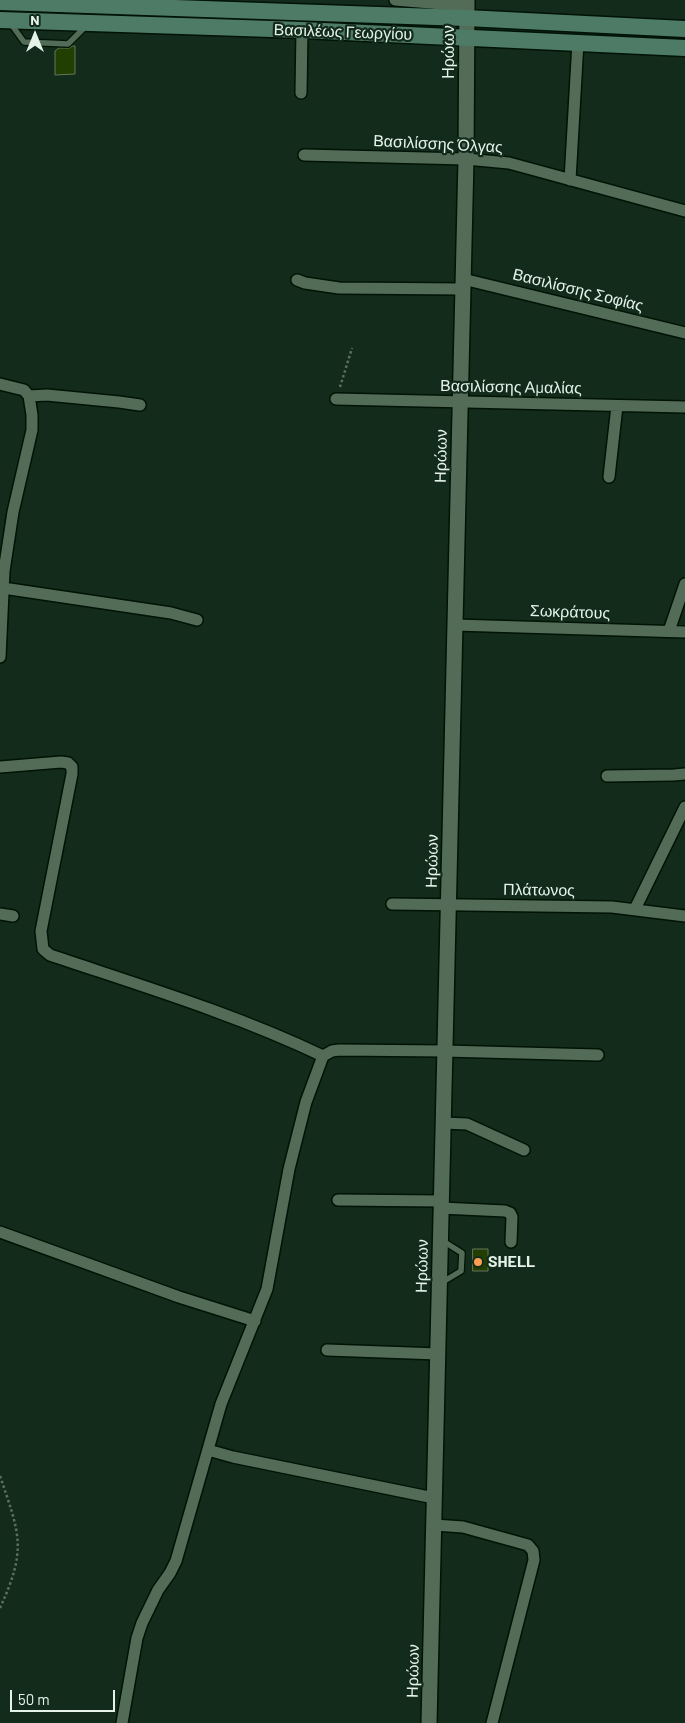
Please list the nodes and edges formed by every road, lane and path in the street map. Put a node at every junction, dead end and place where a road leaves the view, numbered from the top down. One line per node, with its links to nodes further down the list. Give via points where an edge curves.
1 (395, 0): 5 (street)
2 (0, 2): 3 (main road, Βασιλέως Γεωργίου)
3 (80, 2): 4 (main road, Βασιλέως Γεωργίου)
4 (200, 5): 5 (main road, Βασιλέως Γεωργίου)
5 (466, 8): 8 (main road, Βασιλέως Γεωργίου); 10 (street, Ηρώων)
6 (4, 20): 7 (main road, Βασιλέως Γεωργίου); 7 (lane, via 24,42 68,44)
7 (89, 22): 9 (main road, Βασιλέως Γεωργίου)
8 (685, 29)
9 (302, 30): 10 (main road, Βασιλέως Γεωργίου); 13 (street)
10 (466, 38): 11 (main road, Βασιλέως Γεωργίου); 15 (street, Ηρώων)
11 (578, 42): 12 (main road, Βασιλέως Γεωργίου); 16 (street)
12 (685, 48)
13 (301, 93)
14 (304, 155): 15 (street, Βασιλίσσης Όλγας)
15 (466, 159): 16 (street, Βασιλίσσης Όλγας, via 509,163); 19 (street, Ηρώων)
16 (570, 180): 17 (street, Βασιλίσσης Όλγας)
17 (685, 211)
18 (297, 280): 19 (street, Βασιλίσσης Σοφίας, via 339,288)
19 (463, 284): 20 (street, Βασιλίσσης Σοφίας); 25 (street, Ηρώων)
20 (685, 333)
21 (352, 348): 24 (path)
22 (0, 384): 23 (street, via 24,390)
23 (29, 396): 26 (street); 31 (street, via 32,430 13,512)
24 (336, 399): 25 (street, Βασιλίσσης Αμαλίας)
25 (460, 403): 27 (street, Βασιλίσσης Αμαλίας); 33 (street, Ηρώων)
26 (140, 405)
27 (617, 406): 28 (street, Βασιλίσσης Αμαλίας); 29 (street)
28 (685, 407)
29 (609, 477)
30 (685, 584): 34 (street)
31 (4, 588): 32 (street, via 171,613); 36 (street)
32 (197, 620)
33 (455, 625): 34 (street, Σωκράτους); 42 (street, Ηρώων)
34 (669, 631): 35 (street, Σωκράτους)
35 (685, 632)
36 (0, 657)
37 (0, 767): 49 (street, via 61,762 72,767 41,931 43,949 50,955 202,1006)
38 (685, 774): 39 (street)
39 (607, 776)
40 (685, 807): 43 (street)
41 (392, 904): 42 (street, Πλάτωνος)
42 (448, 904): 43 (street, Πλάτωνος); 47 (street, Ηρώων)
43 (635, 909): 46 (street, Πλάτωνος)
44 (0, 914): 45 (street)
45 (13, 916)
46 (685, 916)
47 (444, 1050): 48 (street); 49 (street, via 339,1050); 50 (street, Ηρώων)
48 (598, 1055)
49 (323, 1056): 58 (street, via 295,1144 280,1209 268,1290)
50 (443, 1122): 51 (street, via 467,1124); 53 (street, Ηρώων)
51 (524, 1150)
52 (338, 1200): 53 (street)
53 (441, 1205): 55 (street, Ηρώων); 56 (street, via 510,1213)
54 (0, 1232): 58 (street)
55 (440, 1240): 57 (street, Ηρώων); 57 (lane, via 462,1253 462,1262 461,1271)
56 (511, 1242)
57 (439, 1284): 60 (street, Ηρώων)
58 (255, 1321): 61 (street, via 222,1404)
59 (327, 1350): 60 (street)
60 (438, 1354): 63 (street, Ηρώων)
61 (208, 1450): 63 (street); 67 (street, via 176,1561 158,1590 137,1638)
62 (0, 1476): 65 (path, via 16,1526 18,1553 11,1584)
63 (434, 1498): 64 (street, Ηρώων)
64 (434, 1525): 66 (street, Ηρώων); 68 (street, via 463,1527 528,1545 533,1550 534,1560)
65 (0, 1608)
66 (431, 1722)
67 (122, 1723)
68 (492, 1723)

